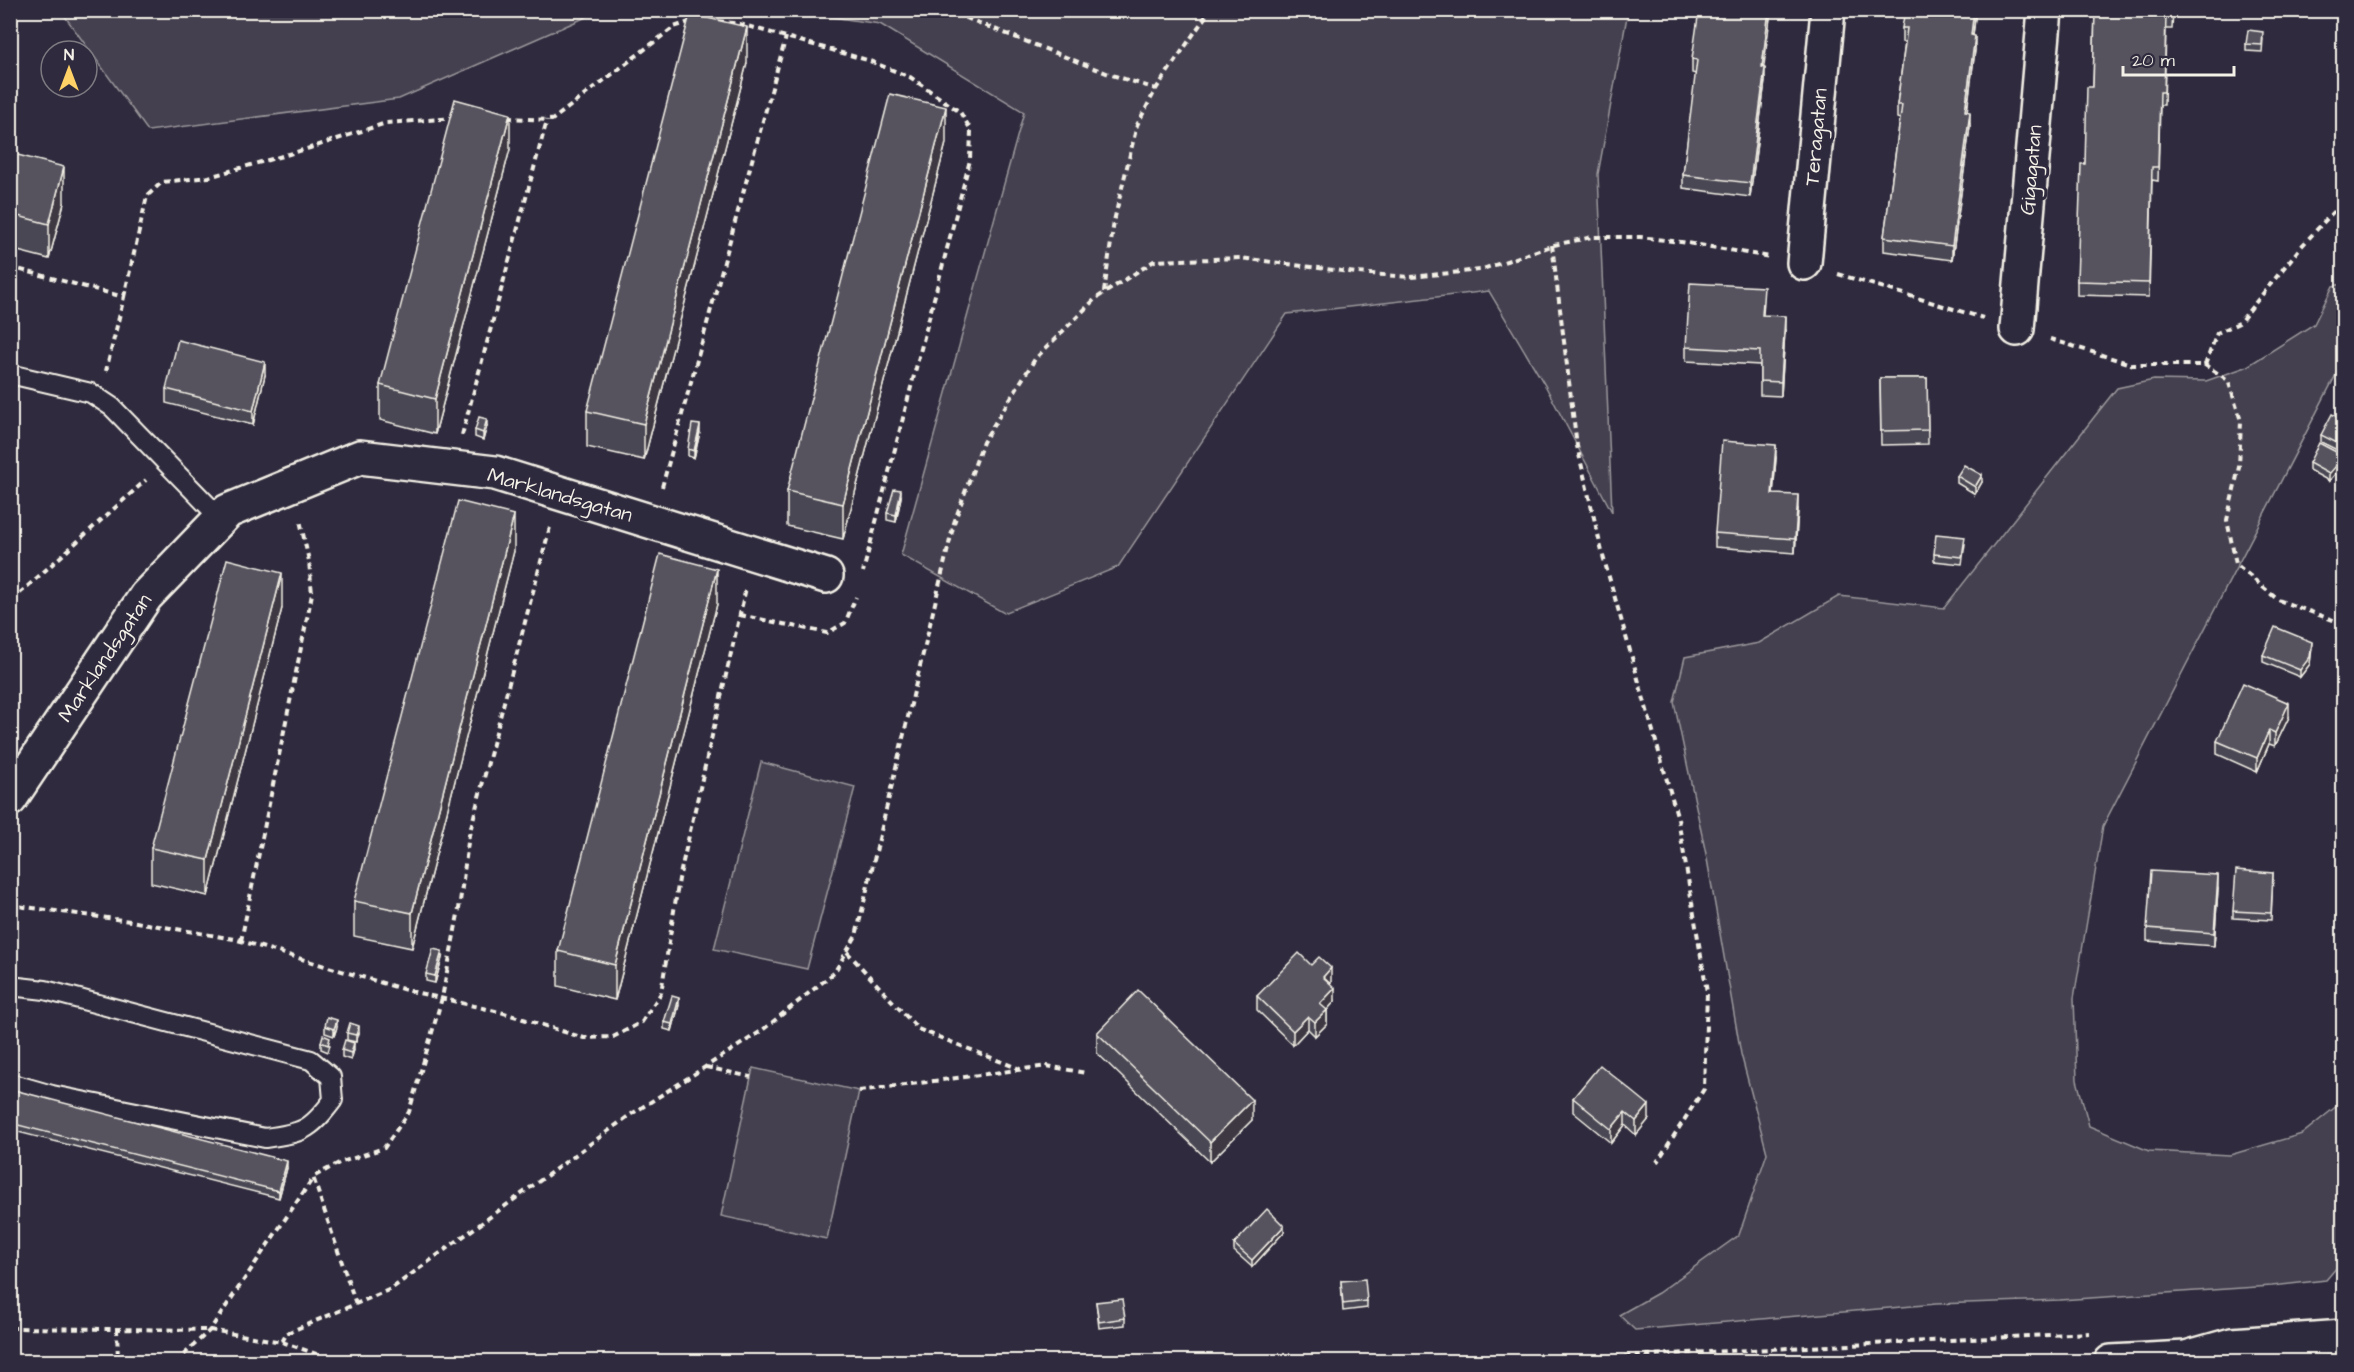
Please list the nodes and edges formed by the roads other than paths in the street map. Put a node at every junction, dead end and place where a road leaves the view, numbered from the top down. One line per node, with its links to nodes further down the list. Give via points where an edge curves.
1 (1828, 10): 3 (street, Teragatan)
2 (2045, 10): 4 (street, Gigagatan)
3 (1804, 263)
4 (2017, 329)
5 (10, 374): 6 (lane, via 99,398)
6 (220, 518): 7 (street, Marklandsgatan, via 228,511 360,457 495,473); 8 (street, Marklandsgatan, via 146,596)
7 (826, 576)
8 (10, 799)
9 (10, 986): 10 (lane, via 45,990 311,1060 331,1077 333,1100 318,1120 297,1134 265,1138)
10 (10, 1083)
11 (2343, 1337): 12 (street, via 2232,1345)
12 (2193, 1360): 13 (street)
13 (2111, 1362)

